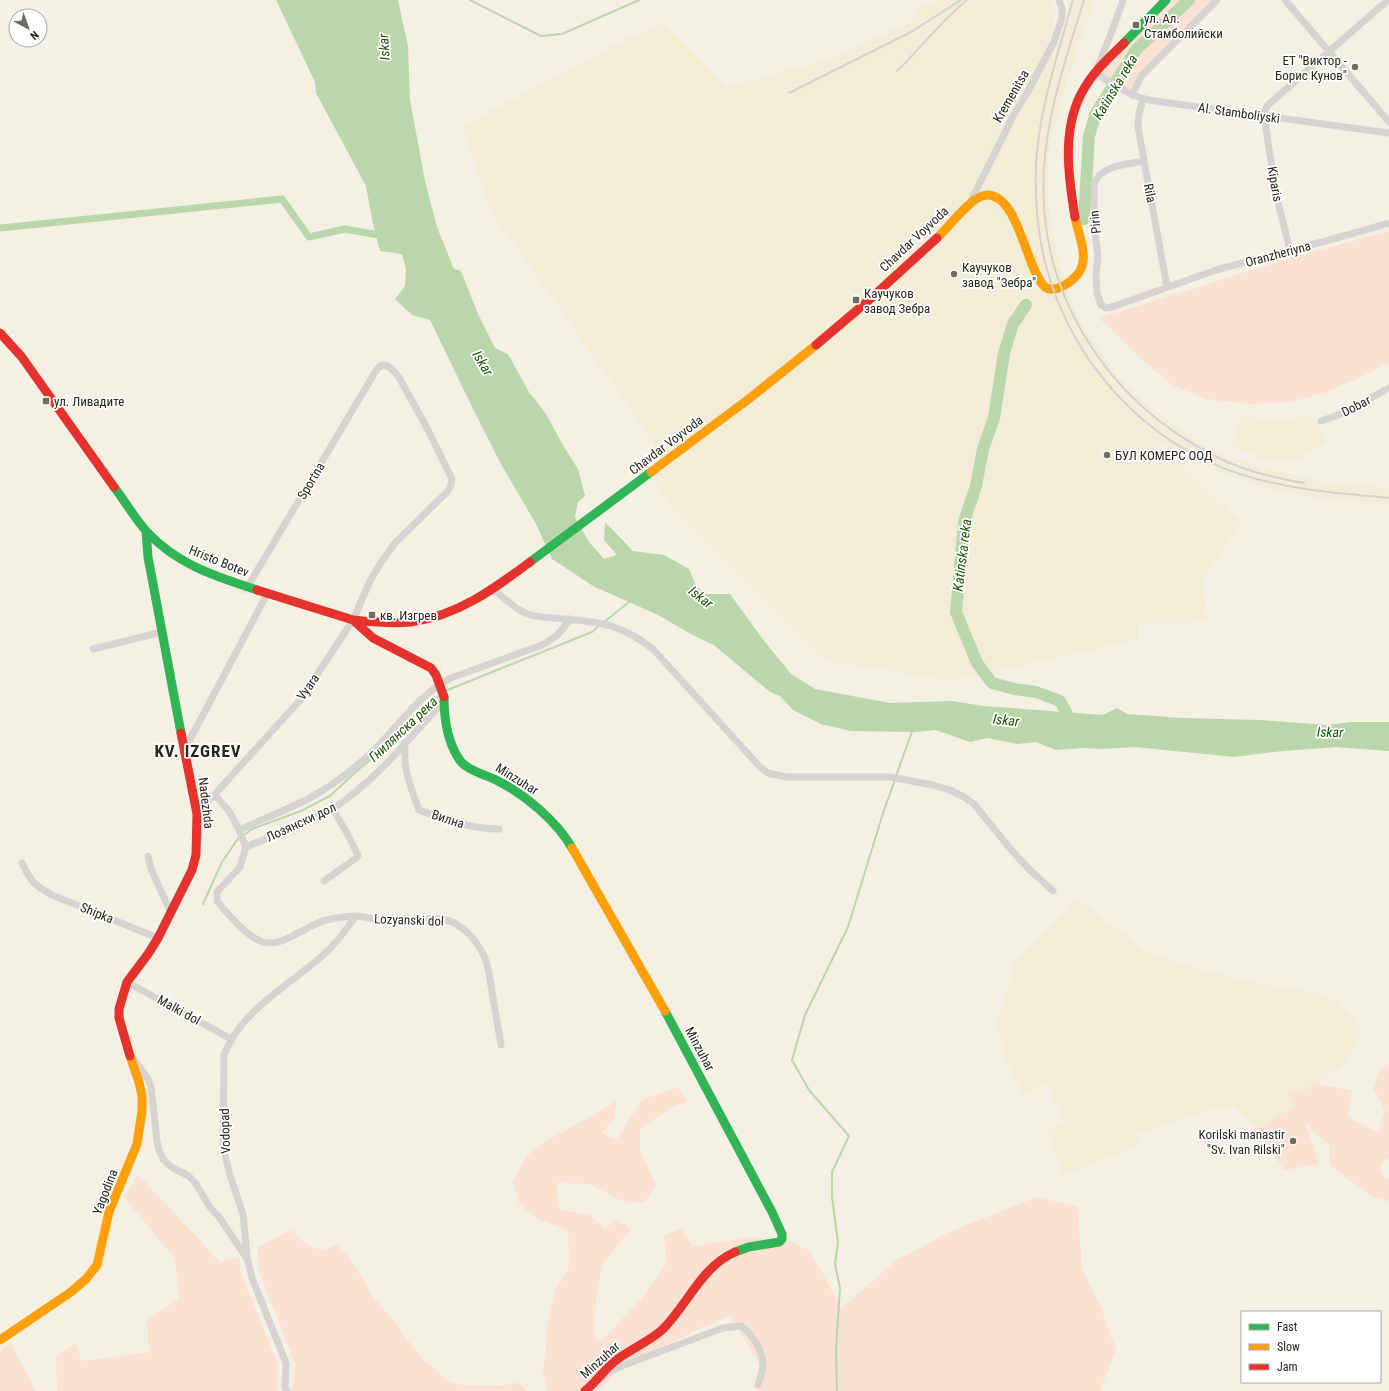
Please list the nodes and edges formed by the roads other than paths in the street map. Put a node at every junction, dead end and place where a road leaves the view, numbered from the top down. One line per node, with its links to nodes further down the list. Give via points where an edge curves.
1 (1059, 0): 15 (street, Kremenitsa, via 1062,18 1052,47 1013,116)
2 (1123, 0): 8 (street)
3 (1166, 0): 8 (street, Chavdar Voyvoda)
4 (1217, 0): 9 (street, via 1142,75)
5 (1285, 0): 7 (street)
6 (1388, 0): 7 (street)
7 (1329, 52): 11 (street, via 1268,105); 12 (street)
8 (1095, 73): 9 (street, Al. Stamboliyski); 15 (street, Chavdar Voyvoda, via 1078,100 1073,113 1070,137 1072,199 1083,255 1080,271 1075,278 1061,287 1044,287 1007,206 998,198 989,195 980,196)
9 (1132, 94): 10 (street, Al. Stamboliyski)
10 (1143, 99): 11 (street, Al. Stamboliyski); 14 (street, Rila, via 1138,126)
11 (1264, 116): 13 (street, Al. Stamboliyski); 17 (street, Kiparis, via 1276,194)
12 (1389, 122)
13 (1389, 133)
14 (1144, 161): 18 (street, Rila); 19 (street, Pirin, via 1111,168 1101,173 1094,184 1094,225 1098,256 1097,293 1101,305 1106,308)
15 (971, 202): 26 (street, Chavdar Voyvoda, via 930,245 764,387)
16 (1389, 222): 17 (street, Oranzheriyna)
17 (1290, 250): 18 (street, Oranzheriyna, via 1216,270)
18 (1167, 287): 19 (street, Oranzheriyna)
19 (1112, 307)
20 (0, 333): 24 (street, Hristo Botev, via 21,356)
21 (373, 375): 25 (street, Sportna); 29 (street, Vyara, via 382,365 388,366 397,375 452,479 448,491 395,543 382,561)
22 (1389, 388): 23 (street, Dobar, via 1341,414)
23 (1321, 421)
24 (146, 530): 25 (street, Hristo Botev, via 166,550 182,561 214,576); 30 (street, Nadezhda, via 148,557)
25 (248, 586): 27 (street, Hristo Botev)
26 (493, 589): 28 (street, via 518,609 531,615); 29 (street, via 473,602 432,618 396,624)
27 (268, 592): 29 (street, Hristo Botev); 35 (street)
28 (570, 619): 32 (street, via 554,639 451,678); 45 (street, via 605,623 621,628 653,648 768,773 786,777 890,777 933,785 964,797 974,804 1032,872)
29 (353, 620): 32 (street, Hristo Botev, via 373,638 431,668); 36 (street, Vyara, via 301,699)
30 (162, 632): 31 (street); 35 (street, Nadezhda)
31 (93, 649)
32 (440, 685): 33 (street, Minzuhar); 40 (street, via 418,703 371,753 344,775 305,800)
33 (444, 699): 34 (street); 56 (street, Minzuhar, via 446,727 459,760 466,766 499,781 533,804 553,822 570,844 661,1004 782,1234 779,1242 733,1252 720,1260 708,1271 667,1325 614,1362)
34 (405, 744): 37 (street, Лозянски дол, via 356,792); 39 (street, Вилна, via 405,769 419,810 470,827)
35 (185, 749): 38 (street, Nadezhda)
36 (215, 794): 38 (street, Vyara); 40 (street, via 229,811)
37 (332, 808): 41 (street, Лозянски дол, via 311,820); 44 (street, via 358,855)
38 (197, 814): 46 (street, Nadezhda, via 196,855 192,870)
39 (499, 829)
40 (240, 832): 41 (street)
41 (245, 844): 47 (street, Lozyanski dol, via 240,867 217,892 217,901 238,925 253,937 267,943 283,940 319,922)
42 (148, 856): 46 (street, via 151,869)
43 (22, 863): 48 (street, Shipka, via 37,887)
44 (324, 881)
45 (1053, 890)
46 (171, 913): 48 (street, Nadezhda)
47 (356, 916): 51 (street, Vodopad, via 322,957 248,1016); 52 (street, Lozyanski dol, via 388,922 411,922 432,918 447,920 462,927 476,941 485,957)
48 (158, 938): 49 (street, Nadezhda)
49 (127, 982): 50 (street, Nadezhda); 51 (street, Malki dol)
50 (119, 1009): 53 (street, Yagodina, via 119,1018)
51 (231, 1039): 54 (street, Vodopad, via 224,1055 223,1147 243,1214)
52 (501, 1045)
53 (129, 1051): 54 (street, via 151,1087 158,1150 171,1167 189,1176 196,1184); 55 (street, Yagodina, via 142,1096 140,1127 137,1144 109,1212 97,1265 71,1292)
54 (247, 1257): 58 (street, Vodopad, via 252,1278 286,1363)
55 (0, 1340)
56 (600, 1377): 57 (street, via 619,1367 723,1328 741,1326 749,1333 761,1355 763,1364); 59 (street, Minzuhar)
57 (758, 1385)
58 (285, 1390)
59 (585, 1391)

